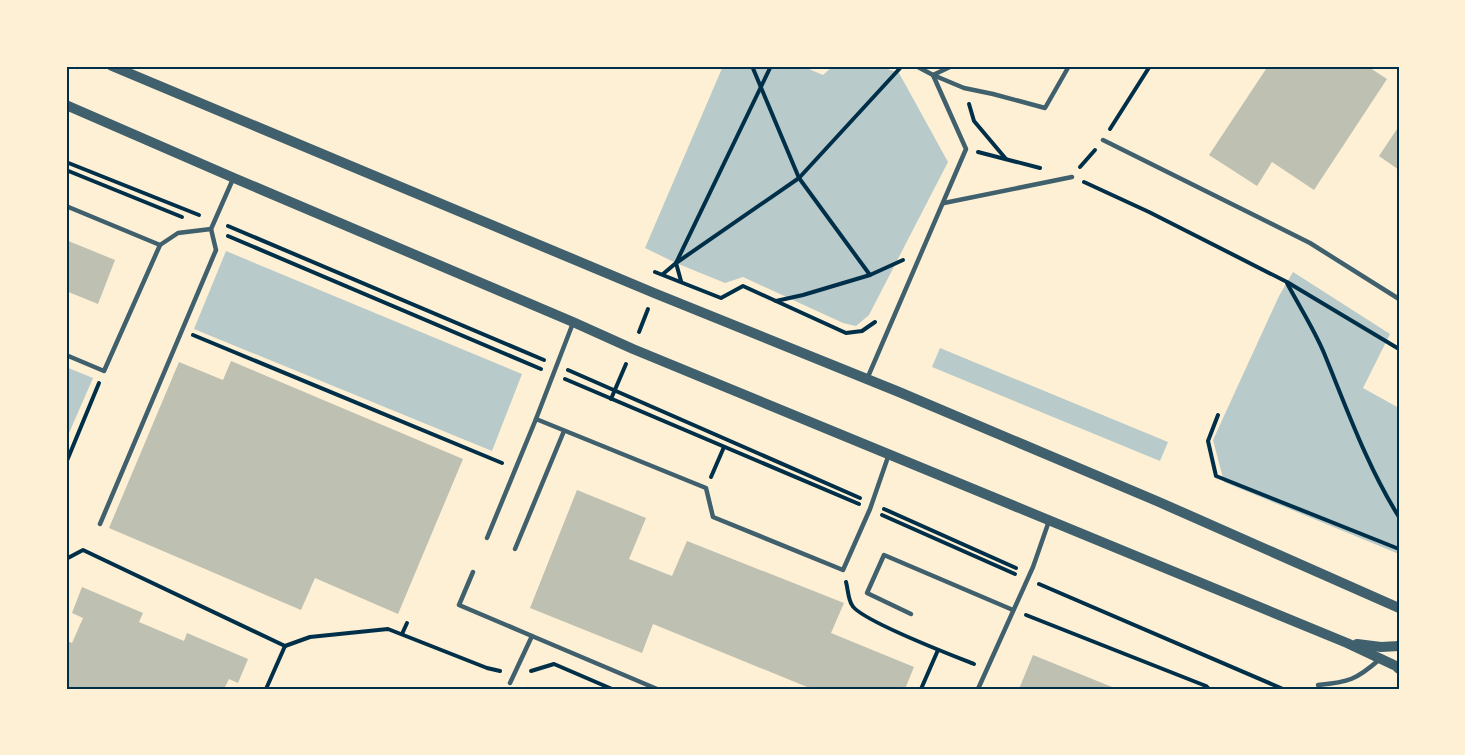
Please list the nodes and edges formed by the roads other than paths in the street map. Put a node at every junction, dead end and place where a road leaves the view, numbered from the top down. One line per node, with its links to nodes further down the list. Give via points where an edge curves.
1 (112, 66): 17 (street)
2 (916, 66): 5 (lane)
3 (952, 66): 5 (lane)
4 (1069, 66): 5 (lane, via 1046,108 964,88)
5 (933, 75): 10 (lane, via 966,149)
6 (66, 105): 9 (street)
7 (1103, 140): 14 (lane, via 1310,243)
8 (1072, 177): 10 (lane)
9 (234, 178): 12 (lane); 15 (street)
10 (944, 203): 17 (lane)
11 (66, 206): 13 (lane)
12 (211, 229): 13 (lane, via 177,234); 22 (lane, via 216,250)
13 (160, 245): 16 (lane, via 104,371)
14 (1399, 299)
15 (573, 322): 18 (lane); 20 (street)
16 (66, 354)
17 (867, 379): 26 (street)
18 (536, 419): 19 (lane); 23 (lane)
19 (564, 431): 20 (lane, via 706,488 713,517 843,570); 24 (lane)
20 (890, 454): 21 (street)
21 (1049, 521): 27 (lane); 30 (street)
22 (100, 524)
23 (487, 538)
24 (515, 549)
25 (473, 572): 29 (lane, via 459,605)
26 (1399, 608)
27 (1013, 610): 28 (lane, via 884,555 867,593); 37 (lane)
28 (911, 614)
29 (532, 636): 34 (lane); 36 (lane)
30 (1347, 643): 31 (street); 32 (street)
31 (1399, 646)
32 (1381, 659): 33 (street); 35 (lane, via 1344,682)
33 (1399, 669)
34 (510, 683)
35 (1318, 685)
36 (657, 689)
37 (978, 689)

